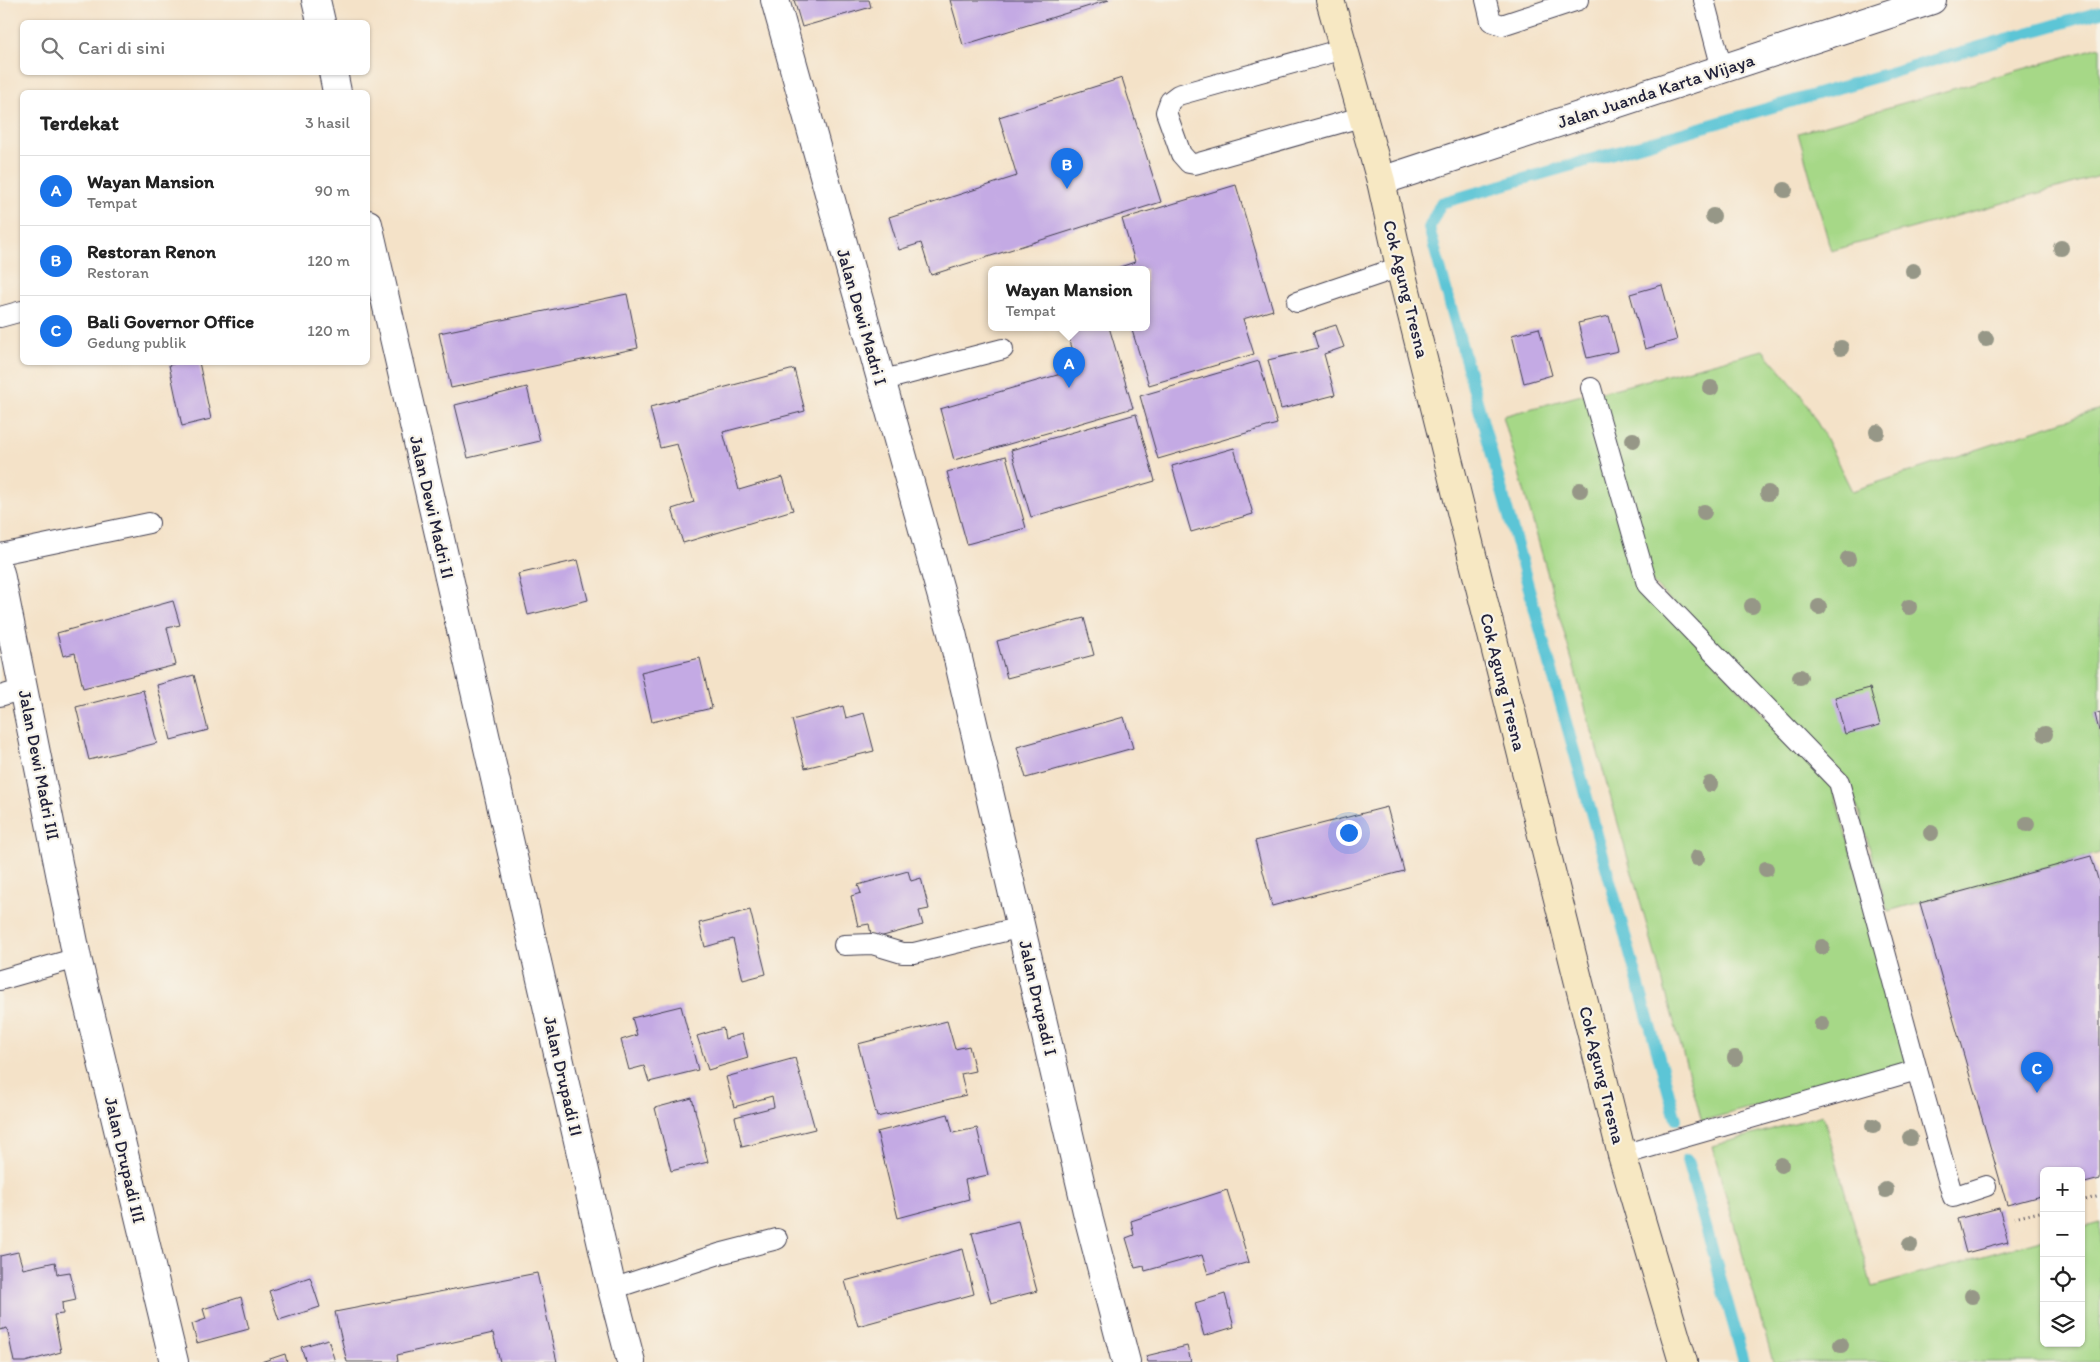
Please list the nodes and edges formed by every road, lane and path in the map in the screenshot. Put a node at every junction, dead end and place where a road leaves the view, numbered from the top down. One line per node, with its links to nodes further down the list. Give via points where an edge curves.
1 (316, 0): 8 (street)
2 (774, 0): 21 (street, Jalan Dewi Madri I)
3 (1330, 0): 9 (main road, Cok Agung Tresna)
4 (1486, 0): 5 (lane, via 1491,21 1502,25)
5 (1578, 0)
6 (1704, 0): 10 (lane)
7 (1932, 0): 10 (street, Jalan Juanda Karta Wijaya)
8 (321, 20)
9 (1343, 49): 13 (main road, Cok Agung Tresna); 13 (lane, via 1178,95 1170,101 1166,112 1180,154 1195,164)
10 (1722, 69): 14 (street, Jalan Juanda Karta Wijaya)
11 (334, 75): 12 (street)
12 (337, 90)
13 (1361, 116): 14 (main road, Cok Agung Tresna)
14 (1380, 181): 16 (main road, Cok Agung Tresna)
15 (370, 233): 28 (street, Jalan Dewi Madri II)
16 (1400, 267): 17 (lane); 34 (main road, Cok Agung Tresna)
17 (1297, 302)
18 (20, 312): 19 (lane)
19 (0, 317)
20 (1004, 349): 21 (lane)
21 (880, 381): 26 (street, Jalan Dewi Madri I)
22 (1591, 388): 33 (lane, via 1647,584 1839,782)
23 (150, 523): 24 (lane)
24 (0, 554)
25 (0, 573): 27 (street, Jalan Dewi Madri III)
26 (952, 633): 29 (street, Jalan Drupadi I)
27 (12, 693): 31 (street, Jalan Dewi Madri III)
28 (497, 789): 41 (street, Jalan Drupadi II)
29 (1022, 927): 30 (lane, via 914,954 872,944); 44 (street, Jalan Drupadi I)
30 (844, 945)
31 (77, 958): 32 (lane); 42 (street, Jalan Drupadi III)
32 (0, 980)
33 (1917, 1070): 34 (lane); 35 (lane, via 1953,1196)
34 (1622, 1155): 45 (main road, Cok Agung Tresna)
35 (1986, 1186)
36 (2100, 1196): 37 (path)
37 (2085, 1200)
38 (2040, 1211): 39 (path)
39 (2014, 1218)
40 (777, 1239): 41 (lane, via 718,1254)
41 (612, 1289): 43 (street, Jalan Drupadi II)
42 (174, 1362)
43 (631, 1362)
44 (1126, 1362)
45 (1683, 1362)

